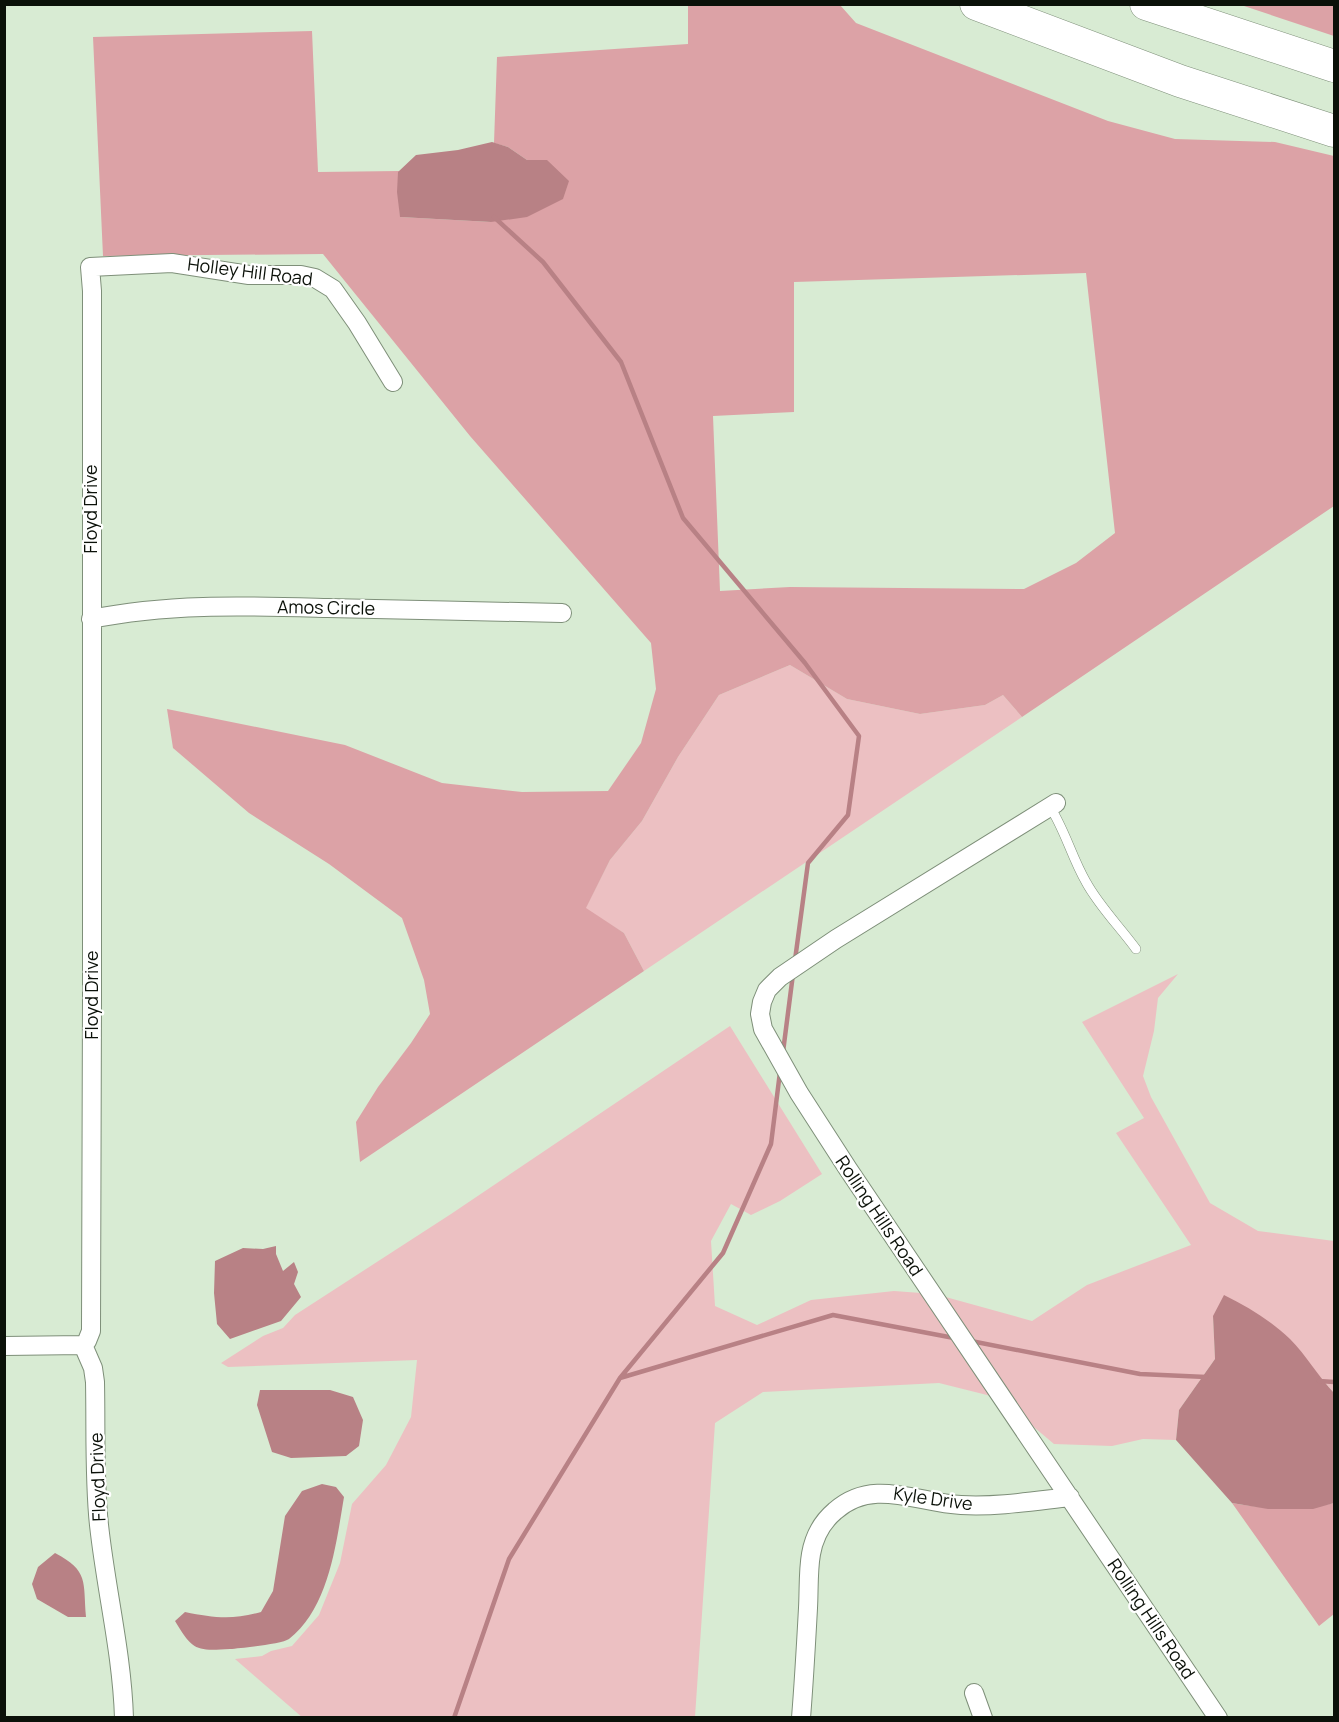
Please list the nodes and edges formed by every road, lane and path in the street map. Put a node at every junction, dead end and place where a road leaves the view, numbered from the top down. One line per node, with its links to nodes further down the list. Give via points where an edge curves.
1 (976, 4): 4 (highway, via 1180,81)
2 (1146, 4): 3 (highway)
3 (1335, 66)
4 (1335, 131)
5 (90, 267): 6 (street, Holley Hill Road, via 172,263 249,275 301,274 315,278 333,289); 8 (street, Floyd Drive)
6 (393, 382)
7 (562, 613): 8 (street, Amos Circle, via 208,607)
8 (91, 619): 11 (street, Floyd Drive, via 91,1331)
9 (1053, 805): 10 (lane, via 1088,886); 13 (street, Rolling Hills Road, via 780,977 767,990 760,1014 772,1047 848,1169)
10 (1136, 949)
11 (83, 1345): 12 (street); 15 (street, Floyd Drive, via 95,1382 96,1482)
12 (4, 1346)
13 (1070, 1497): 16 (street, Kyle Drive, via 987,1506 878,1492 841,1505 820,1527 811,1555); 18 (street, Rolling Hills Road)
14 (974, 1693): 17 (street)
15 (124, 1718)
16 (801, 1718)
17 (984, 1718)
18 (1218, 1718)

